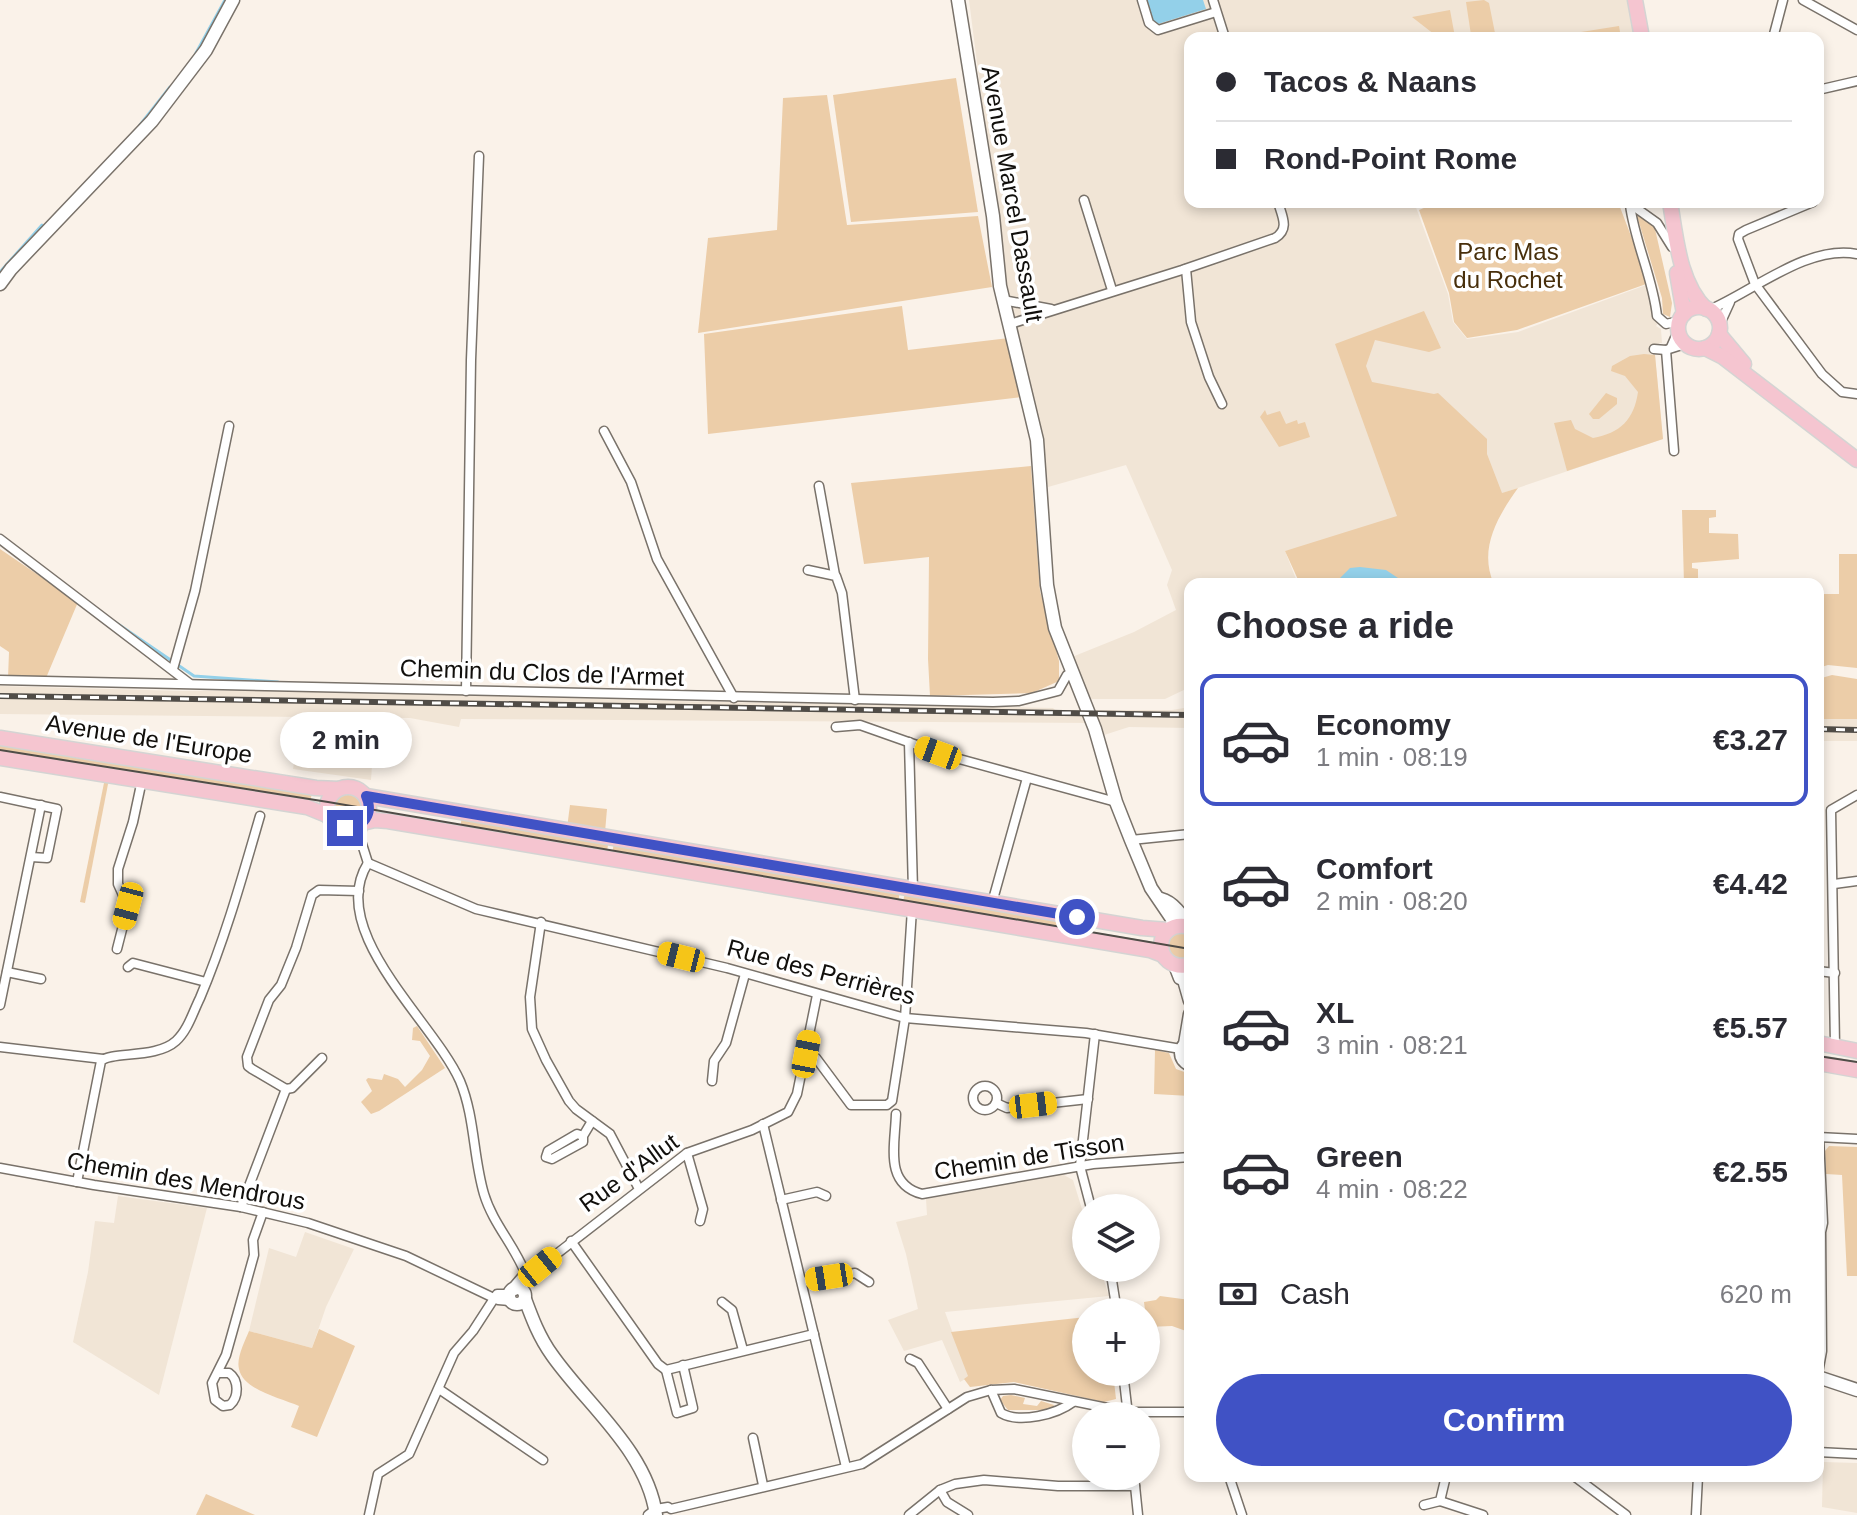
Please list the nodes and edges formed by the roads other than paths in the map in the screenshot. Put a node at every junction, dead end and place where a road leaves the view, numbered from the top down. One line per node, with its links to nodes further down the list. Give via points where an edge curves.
1 (233, 0): 26 (street, via 206,50 152,121)
2 (958, 0): 29 (street, Avenue Marcel Dassault)
3 (1142, 0): 8 (street, via 1149,23 1158,30)
4 (1213, 0): 8 (street)
5 (1637, 0): 11 (main road)
6 (1783, 0): 12 (street)
7 (1803, 0): 9 (street)
8 (1216, 12): 10 (street)
9 (1857, 30)
10 (1223, 32)
11 (1641, 32)
12 (1775, 32)
13 (1857, 81): 14 (street)
14 (1824, 89)
15 (479, 156): 53 (street)
16 (1084, 200): 28 (street)
17 (1280, 208): 25 (street, via 1284,224 1279,235)
18 (1630, 208): 35 (street, via 1657,316)
19 (1636, 208): 23 (street, via 1657,223)
20 (1665, 208): 23 (main road)
21 (1671, 208): 32 (main road, via 1690,286)
22 (1800, 208): 27 (street, via 1739,234)
23 (1672, 247): 35 (main road)
24 (1857, 254): 27 (street, via 1831,254)
25 (1186, 269): 28 (street); 39 (street, via 1193,329)
26 (0, 284)
27 (1755, 284): 30 (street); 38 (street, via 1822,374 1842,392)
28 (1112, 290): 31 (street)
29 (1003, 300): 31 (street); 33 (street, Avenue Marcel Dassault)
30 (1730, 302): 32 (street); 34 (street)
31 (1051, 309): 33 (street)
32 (1708, 309): 34 (main road); 35 (main road, via 1694,308)
33 (1010, 324): 50 (street, Avenue Marcel Dassault, via 1037,440 1050,605)
34 (1719, 329): 36 (main road, via 1714,343); 43 (main road, via 1760,380)
35 (1677, 335): 36 (main road, via 1695,349); 37 (street); 42 (street)
36 (1705, 348): 44 (main road)
37 (1654, 349)
38 (1857, 394)
39 (1222, 404)
40 (229, 426): 49 (street, via 199,577)
41 (604, 431): 54 (street, via 631,482 657,559)
42 (1674, 451)
43 (1857, 453)
44 (1857, 460)
45 (819, 486): 48 (street)
46 (0, 539): 49 (street)
47 (808, 570): 48 (street)
48 (835, 575): 55 (street, via 842,593)
49 (173, 669): 52 (street)
50 (1071, 673): 55 (street, Chemin du Clos de l'Armet, via 1058,691 1019,701); 66 (street, Avenue Marcel Dassault, via 1095,729)
51 (0, 680): 52 (street, Chemin du Clos de l'Armet)
52 (189, 683): 53 (street, Chemin du Clos de l'Armet)
53 (466, 691): 54 (street, Chemin du Clos de l'Armet)
54 (733, 695): 55 (street, Chemin du Clos de l'Armet)
55 (855, 698)
56 (836, 727): 58 (street, via 860,725)
57 (0, 738): 62 (main road, Avenue de l'Europe)
58 (909, 742): 60 (street); 79 (street)
59 (0, 758): 61 (main road, Avenue de l'Europe)
60 (1027, 778): 66 (street); 82 (street)
61 (142, 779): 69 (main road, Avenue de l'Europe, via 312,808); 88 (street, via 118,869 128,906)
62 (338, 789): 64 (main road, via 356,788); 69 (main road, via 328,802)
63 (1857, 795): 78 (street, via 1831,810)
64 (366, 796): 70 (main road, via 369,810); 79 (main road)
65 (0, 797): 67 (street)
66 (1116, 802): 73 (street, Avenue Marcel Dassault)
67 (41, 805): 75 (street); 75 (street, via 57,813 47,858)
68 (260, 816): 96 (street, via 224,940)
69 (329, 816): 71 (main road)
70 (362, 824): 71 (main road); 74 (street); 83 (main road, via 388,821)
71 (345, 828): 74 (street)
72 (1184, 835): 73 (street)
73 (1131, 840): 81 (street, Avenue Marcel Dassault)
74 (361, 841): 76 (street)
75 (31, 857): 91 (street)
76 (368, 863): 80 (street); 85 (street, Rue des Perrières, via 476,909)
77 (1857, 881): 78 (street)
78 (1834, 884): 93 (street)
79 (913, 890): 82 (main road)
80 (359, 891): 112 (street, via 319,890 312,895 296,948 247,1057 248,1066); 134 (street, via 362,926 373,951 458,1077 470,1113 483,1192)
81 (1161, 899): 84 (street, Avenue Marcel Dassault); 87 (street, Avenue Marcel Dassault, via 1172,919)
82 (992, 903): 87 (main road, via 1153,930)
83 (912, 909): 89 (main road, via 1150,950); 99 (street)
84 (1184, 919)
85 (541, 922): 94 (street, Rue des Perrières); 116 (street, via 530,997 532,1029 569,1101)
86 (1184, 927): 87 (main road)
87 (1170, 928): 89 (main road, via 1161,944)
88 (117, 949)
89 (1180, 963)
90 (128, 967): 96 (street, via 133,963)
91 (7, 972): 95 (street); 98 (street)
92 (1824, 972): 93 (street)
93 (1835, 973): 103 (street)
94 (745, 974): 97 (street, Rue des Perrières); 111 (street)
95 (41, 979)
96 (206, 982): 108 (street, via 177,1041 137,1056)
97 (817, 995): 99 (street, Rue des Perrières); 106 (street, Rue d'Allut)
98 (0, 1005)
99 (905, 1018): 100 (street, Rue des Perrières); 106 (street, via 889,1105 851,1105 816,1058)
100 (1095, 1034): 102 (street, Rue des Perrières); 113 (street)
101 (1824, 1044): 103 (main road)
102 (1184, 1045)
103 (1835, 1046): 105 (main road)
104 (0, 1047): 108 (street)
105 (1857, 1051)
106 (806, 1054): 117 (street, Rue d'Allut, via 792,1108)
107 (322, 1058): 112 (street)
108 (103, 1059): 125 (street)
109 (1824, 1064): 110 (main road)
110 (1857, 1070)
111 (712, 1081)
112 (286, 1089): 130 (street)
113 (1088, 1099): 114 (street, via 1007,1108); 123 (street)
114 (996, 1103)
115 (896, 1114): 123 (street, Chemin de Tisson, via 896,1175 912,1192)
116 (592, 1121): 118 (street); 126 (street, via 610,1134)
117 (763, 1124): 121 (street, Rue d'Allut); 129 (street)
118 (583, 1136)
119 (1824, 1137): 120 (street)
120 (1857, 1139)
121 (687, 1153): 126 (street, Rue d'Allut); 132 (street, via 703,1209)
122 (1184, 1157): 123 (street, Chemin de Tisson)
123 (1080, 1166): 127 (street)
124 (0, 1168): 125 (street, Chemin des Mendrous)
125 (77, 1182): 130 (street, Chemin des Mendrous)
126 (639, 1189): 133 (street, Rue d'Allut)
127 (1087, 1194)
128 (826, 1196): 129 (street, via 817,1192)
129 (781, 1200): 135 (street)
130 (241, 1207): 131 (street, Chemin des Mendrous)
131 (263, 1212): 137 (street, Chemin des Mendrous, via 406,1256); 142 (street)
132 (700, 1221)
133 (571, 1241): 134 (street, Rue d'Allut); 145 (street)
134 (526, 1275): 138 (street)
135 (802, 1282): 136 (street, via 855,1273); 140 (street)
136 (869, 1282)
137 (495, 1297): 138 (street); 149 (street, via 454,1353)
138 (516, 1297): 172 (street, via 551,1353 637,1463)
139 (722, 1302): 141 (street, via 732,1310)
140 (814, 1334): 141 (street); 161 (street)
141 (743, 1350): 144 (street)
142 (226, 1355): 146 (street); 147 (street)
143 (910, 1359): 154 (street)
144 (683, 1365): 145 (street); 145 (street, via 693,1408 677,1413)
145 (666, 1370)
146 (218, 1373): 147 (street); 147 (street, via 211,1390 223,1406 234,1401)
147 (233, 1375)
148 (1824, 1377): 151 (street)
149 (439, 1389): 160 (street); 173 (street, via 409,1454 378,1474)
150 (991, 1390): 152 (street, via 1014,1389); 153 (street, via 1001,1413 1012,1417 1052,1414); 154 (street)
151 (1857, 1390)
152 (1073, 1402)
153 (1072, 1403)
154 (948, 1409): 161 (street, via 877,1456)
155 (1184, 1412): 156 (street)
156 (1160, 1413)
157 (753, 1438): 166 (street)
158 (1824, 1452): 159 (street)
159 (1857, 1454)
160 (543, 1460)
161 (846, 1467): 166 (street)
162 (1231, 1482): 177 (street)
163 (1445, 1482): 170 (street)
164 (1582, 1482): 179 (street)
165 (1698, 1482): 180 (street)
166 (763, 1485): 172 (street)
167 (1072, 1485): 168 (street, via 984,1480)
168 (940, 1490): 174 (street); 175 (street, via 947,1502)
169 (1135, 1490): 176 (street)
170 (1440, 1501): 171 (street); 178 (street)
171 (1424, 1505)
172 (655, 1514)
173 (369, 1515)
174 (909, 1515)
175 (968, 1515)
176 (1138, 1515)
177 (1242, 1515)
178 (1483, 1515)
179 (1626, 1515)
180 (1696, 1515)

